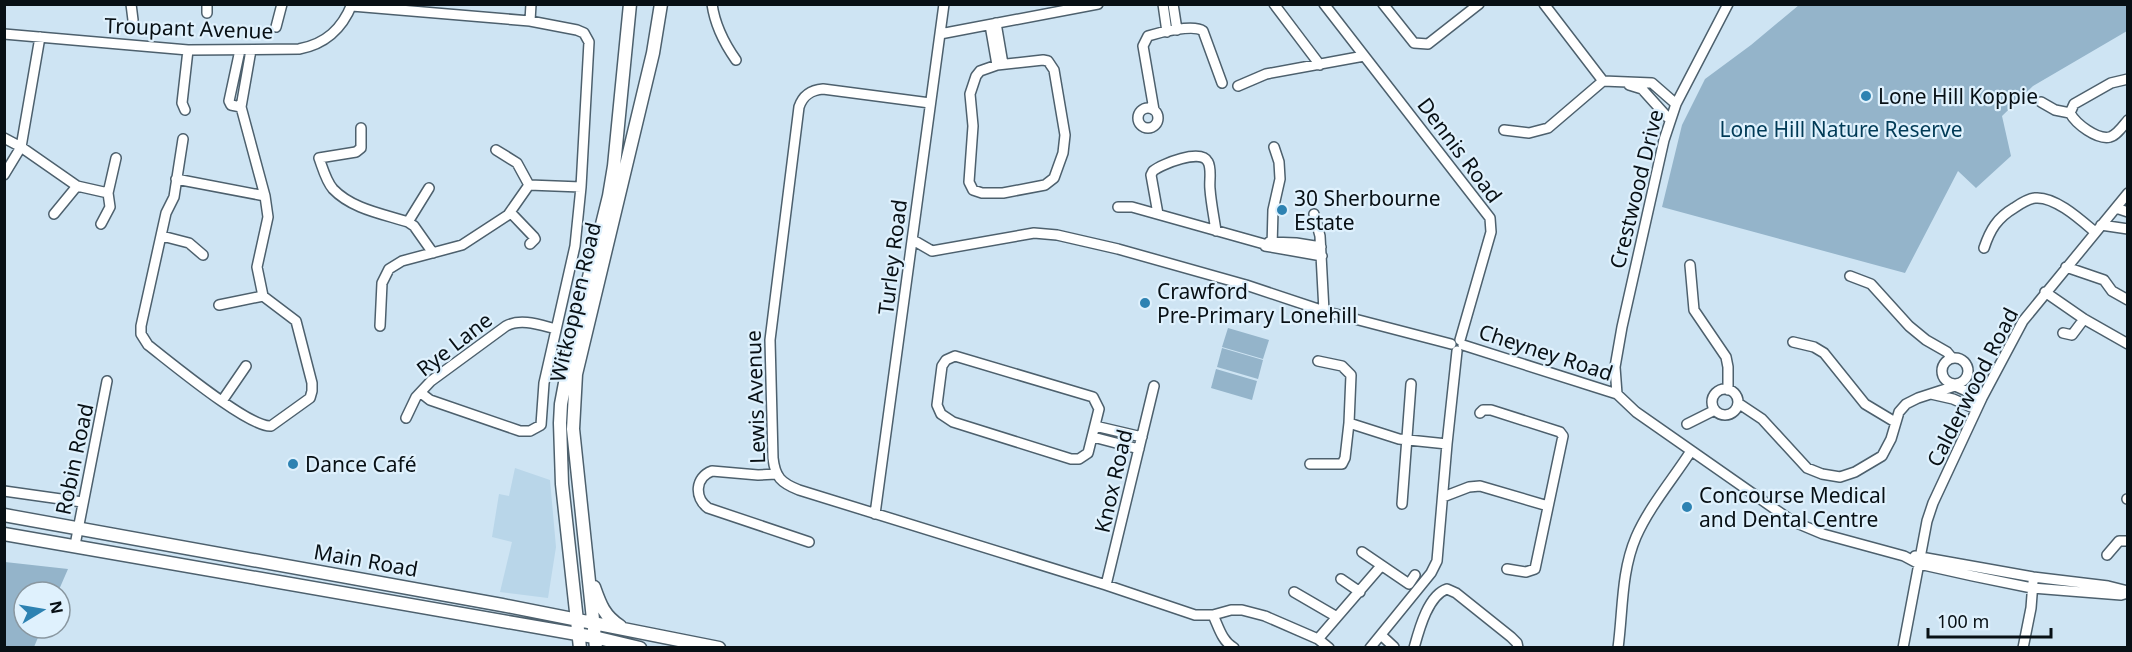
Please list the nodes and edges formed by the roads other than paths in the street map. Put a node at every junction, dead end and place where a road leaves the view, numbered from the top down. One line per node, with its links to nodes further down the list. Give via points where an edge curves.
1 (130, 4): 18 (street)
2 (282, 4): 21 (street)
3 (531, 4): 19 (street)
4 (630, 4): 157 (main road, Witkoppen Road, via 612,176 561,404 562,484)
5 (661, 4): 143 (main road, Witkoppen Road, via 653,53 576,374 573,429)
6 (712, 4): 30 (street, via 717,27)
7 (944, 4): 24 (street, Turley Road)
8 (1098, 4): 20 (street)
9 (1163, 4): 22 (street)
10 (1173, 4): 22 (street)
11 (1274, 4): 32 (street)
12 (1324, 4): 29 (street, Dennis Road)
13 (1383, 4): 14 (street, via 1414,43 1421,45 1428,44)
14 (1479, 4)
15 (1544, 4): 34 (street)
16 (1728, 4): 40 (street, Crestwood Drive)
17 (352, 5): 19 (street); 28 (street, Troupant Avenue, via 334,34 315,45)
18 (133, 20)
19 (530, 21): 59 (street, Rye Lane, via 578,30 587,37)
20 (993, 24): 24 (street); 31 (street)
21 (276, 27)
22 (1172, 31): 36 (street, via 1203,31); 43 (street, via 1148,36 1143,46)
23 (4, 34): 25 (street, Troupant Avenue)
24 (940, 34): 39 (street, Turley Road)
25 (40, 37): 26 (street, Troupant Avenue); 51 (street)
26 (188, 50): 27 (street, Troupant Avenue); 42 (street, via 182,103)
27 (240, 50): 28 (street, Troupant Avenue); 41 (street, via 229,101)
28 (251, 50): 41 (street)
29 (1364, 56): 32 (street); 97 (street, Dennis Road, via 1490,218 1491,232)
30 (736, 60)
31 (1000, 65): 31 (street, via 1043,60 1053,66 1065,142 1057,172 1045,185 982,193 973,190 969,182 973,126 970,94 980,72)
32 (1320, 65): 37 (street, via 1266,74)
33 (2127, 79): 44 (street, via 2111,83 2074,104)
34 (1603, 81): 35 (street); 48 (street, via 1548,128 1529,133)
35 (1615, 81): 40 (street, via 1654,84); 45 (street, via 1642,89)
36 (1222, 83)
37 (1238, 86)
38 (2042, 102): 44 (street)
39 (930, 103): 77 (street, Turley Road); 128 (street, Lewis Avenue, via 823,89 802,99 771,320)
40 (1676, 104): 45 (street, Crestwood Drive)
41 (241, 107): 63 (street)
42 (185, 110)
43 (1154, 110)
44 (2070, 113): 46 (street, via 2085,128 2103,137 2116,133)
45 (1670, 120): 108 (street, Crestwood Drive, via 1622,327 1615,367)
46 (2127, 120)
47 (361, 128): 71 (street, via 361,148 356,152 319,159 332,188 358,206)
48 (1504, 130)
49 (4, 138): 51 (street)
50 (183, 139): 56 (street)
51 (21, 147): 55 (street); 58 (street)
52 (1274, 147): 79 (street, via 1280,180)
53 (496, 150): 57 (street, via 517,164)
54 (116, 158): 61 (street)
55 (4, 175)
56 (176, 179): 63 (street); 76 (street)
57 (530, 185): 59 (street); 67 (street)
58 (77, 186): 61 (street); 68 (street)
59 (581, 187): 94 (street, Rye Lane, via 575,246)
60 (429, 188): 71 (street)
61 (108, 193): 72 (street, via 110,207)
62 (2127, 193): 65 (street, Calderwood Road)
63 (265, 196): 88 (street, via 268,220 257,267)
64 (1118, 207): 69 (street)
65 (2116, 208): 66 (street); 73 (street, Calderwood Road)
66 (2127, 212)
67 (511, 213): 78 (street, via 534,237); 82 (street, via 462,245)
68 (54, 214)
69 (1158, 214): 75 (street); 75 (street, via 1153,171 1188,156 1202,156 1208,160)
70 (1314, 214): 81 (street)
71 (408, 222): 82 (street)
72 (101, 224)
73 (2098, 229): 74 (street); 80 (street, via 2059,205 2034,198 1999,219); 85 (street, Calderwood Road)
74 (2127, 229)
75 (1216, 231): 79 (street)
76 (162, 236): 83 (street, via 194,245); 111 (street, via 141,334 148,345)
77 (913, 240): 91 (street, Cheyney Road, via 932,251 1034,233 1057,235 1246,285); 134 (street, Turley Road)
78 (530, 244)
79 (1270, 244): 81 (street)
80 (1984, 248)
81 (1322, 252): 91 (street)
82 (433, 253): 93 (street, via 402,261 385,274)
83 (203, 255)
84 (1690, 265): 106 (street, via 1694,310 1726,357)
85 (2066, 267): 87 (street, Calderwood Road); 89 (street, via 2104,280 2112,291)
86 (1850, 276): 99 (street, via 1871,284 1909,326)
87 (2045, 292): 92 (street); 110 (street, Calderwood Road, via 2023,321)
88 (262, 296): 90 (street); 111 (street, via 296,321 309,367 311,395 276,424 266,427)
89 (2127, 300)
90 (219, 305)
91 (1324, 311): 97 (street, Cheyney Road)
92 (2084, 319): 95 (street, via 2072,335); 98 (street)
93 (380, 326)
94 (556, 328): 107 (street, Rye Lane, via 522,322 510,324 431,381); 107 (street, Rye Lane, via 544,383 543,420 535,430 520,431 430,400)
95 (2063, 333)
96 (1793, 342): 117 (street, via 1824,353 1865,404)
97 (1458, 345): 108 (street, Cheyney Road); 124 (street, Dennis Road)
98 (2127, 345)
99 (1952, 358): 104 (street, via 1943,365 1942,374); 104 (street, via 1963,360 1968,368 1963,381)
100 (1318, 361): 118 (street, via 1349,371)
101 (246, 366): 111 (street)
102 (107, 381): 131 (street, Robin Road)
103 (1411, 384): 123 (street)
104 (1954, 385): 109 (street); 110 (street)
105 (1154, 386): 122 (street, Knox Road)
106 (1728, 390): 112 (street); 113 (street, via 1715,394)
107 (421, 393): 116 (street)
108 (1617, 394): 126 (street)
109 (1931, 394): 114 (street); 117 (street, via 1906,404)
110 (1982, 398): 114 (street, Calderwood Road)
111 (222, 401)
112 (1738, 403): 113 (street, via 1731,414 1722,415); 117 (street, via 1762,419 1807,468 1833,477 1846,476 1882,456)
113 (1715, 410): 119 (street)
114 (1976, 410): 144 (street, Calderwood Road, via 1933,503)
115 (1480, 413): 133 (street, via 1493,410 1562,434)
116 (406, 418)
117 (1895, 422)
118 (1349, 423): 123 (street); 127 (street, via 1342,464)
119 (1687, 424)
120 (1095, 426): 121 (street); 121 (street, via 1098,405 1090,395 959,356 949,358 942,366 937,405 948,420 1071,459 1088,453); 122 (street)
121 (1093, 437): 125 (street)
122 (1142, 437): 125 (street, Knox Road)
123 (1407, 441): 124 (street); 132 (street)
124 (1447, 444): 130 (street, Dennis Road)
125 (1139, 449): 150 (street, Knox Road)
126 (1691, 451): 144 (street, via 1792,521 1823,534); 173 (street, via 1635,539 1623,594)
127 (1310, 464)
128 (776, 474): 134 (street, Lewis Avenue, via 793,488); 139 (street, via 712,471 701,479 699,498 708,508)
129 (4, 491): 131 (street)
130 (1443, 497): 133 (street, via 1480,486); 163 (street, Dennis Road, via 1435,567)
131 (82, 502): 136 (street, Robin Road)
132 (1402, 504)
133 (1548, 506): 146 (street, via 1534,569)
134 (875, 514): 150 (street, Lewis Avenue)
135 (4, 515): 136 (main road, Main Road)
136 (78, 528): 140 (street, Robin Road); 157 (main road, Main Road)
137 (4, 534): 140 (main road, Main Road)
138 (2127, 541): 142 (street, via 2119,541)
139 (809, 542)
140 (75, 545): 160 (main road, Main Road)
141 (1362, 552): 145 (street)
142 (2107, 555)
143 (586, 560): 158 (main road, Witkoppen Road); 159 (main road, via 603,611)
144 (1919, 560): 148 (street); 151 (street); 174 (street, Calderwood Road)
145 (1381, 566): 147 (street, via 1408,584); 153 (street)
146 (1508, 569)
147 (1415, 575)
148 (2033, 577): 151 (street); 154 (street)
149 (1341, 579): 153 (street)
150 (1106, 585): 155 (street, Lewis Avenue, via 1195,615)
151 (2032, 588): 154 (street, via 2121,595); 175 (street)
152 (1294, 592): 156 (street)
153 (1360, 592): 156 (street)
154 (2127, 592)
155 (1213, 615): 161 (street, Lewis Avenue, via 1230,610 1251,612); 169 (street, via 1223,638)
156 (1337, 617): 161 (street)
157 (577, 620): 158 (main road, Main Road); 160 (main road, Witkoppen Road)
158 (593, 623): 159 (main road, Main Road); 162 (main road, Witkoppen Road)
159 (623, 628): 168 (main road, Main Road)
160 (579, 634): 162 (main road, Main Road); 166 (main road, Witkoppen Road)
161 (1318, 639): 170 (street, Lewis Avenue)
162 (595, 642): 164 (main road, Main Road)
163 (1378, 643): 165 (street)
164 (640, 647): 167 (main road)
165 (1394, 647)
166 (580, 648)
167 (631, 648)
168 (719, 648)
169 (1234, 648)
170 (1329, 648)
171 (1414, 648): 172 (street, via 1429,608 1447,588 1511,637)
172 (1518, 648)
173 (1618, 648)
174 (1902, 648)
175 (2023, 648)

